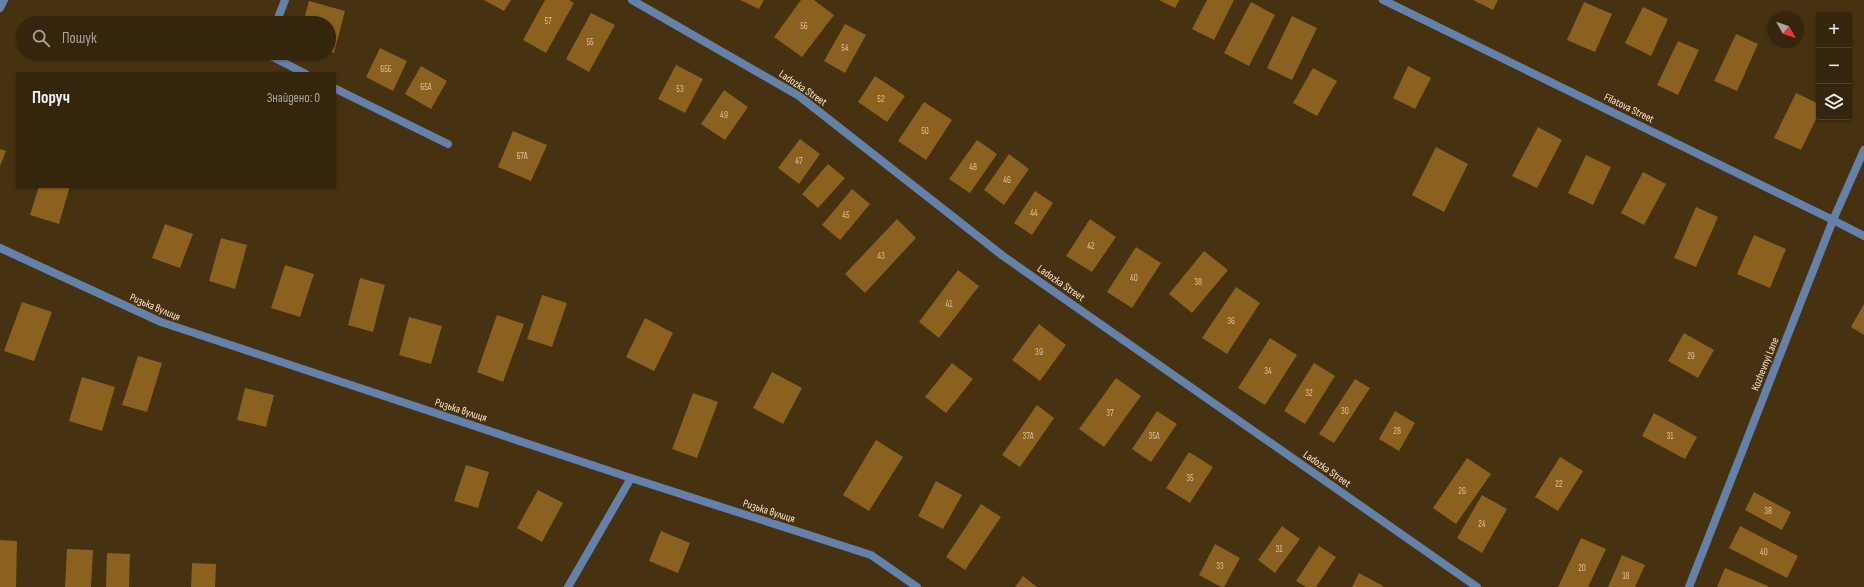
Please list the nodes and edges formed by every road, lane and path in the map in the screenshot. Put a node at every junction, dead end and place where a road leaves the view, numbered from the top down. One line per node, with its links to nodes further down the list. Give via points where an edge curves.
1 (4, 0): 5 (street)
2 (285, 0): 6 (street)
3 (632, 0): 18 (street, Ladozka Street, via 799,96 1003,256)
4 (1383, 0): 12 (street, Filatova Street)
5 (0, 8)
6 (279, 16)
7 (279, 60): 8 (street)
8 (302, 72)
9 (336, 89): 10 (street)
10 (448, 144)
11 (1864, 150): 12 (street, Kozhevnyi Lane)
12 (1833, 220): 13 (street, Filatova Street); 19 (street, Kozhevnyi Lane)
13 (1864, 236)
14 (0, 248): 15 (street, Ризька вулиця, via 161,322)
15 (631, 478): 16 (street); 17 (street, Ризька вулиця, via 872,555)
16 (568, 587)
17 (917, 587)
18 (1477, 587)
19 (1688, 587)

